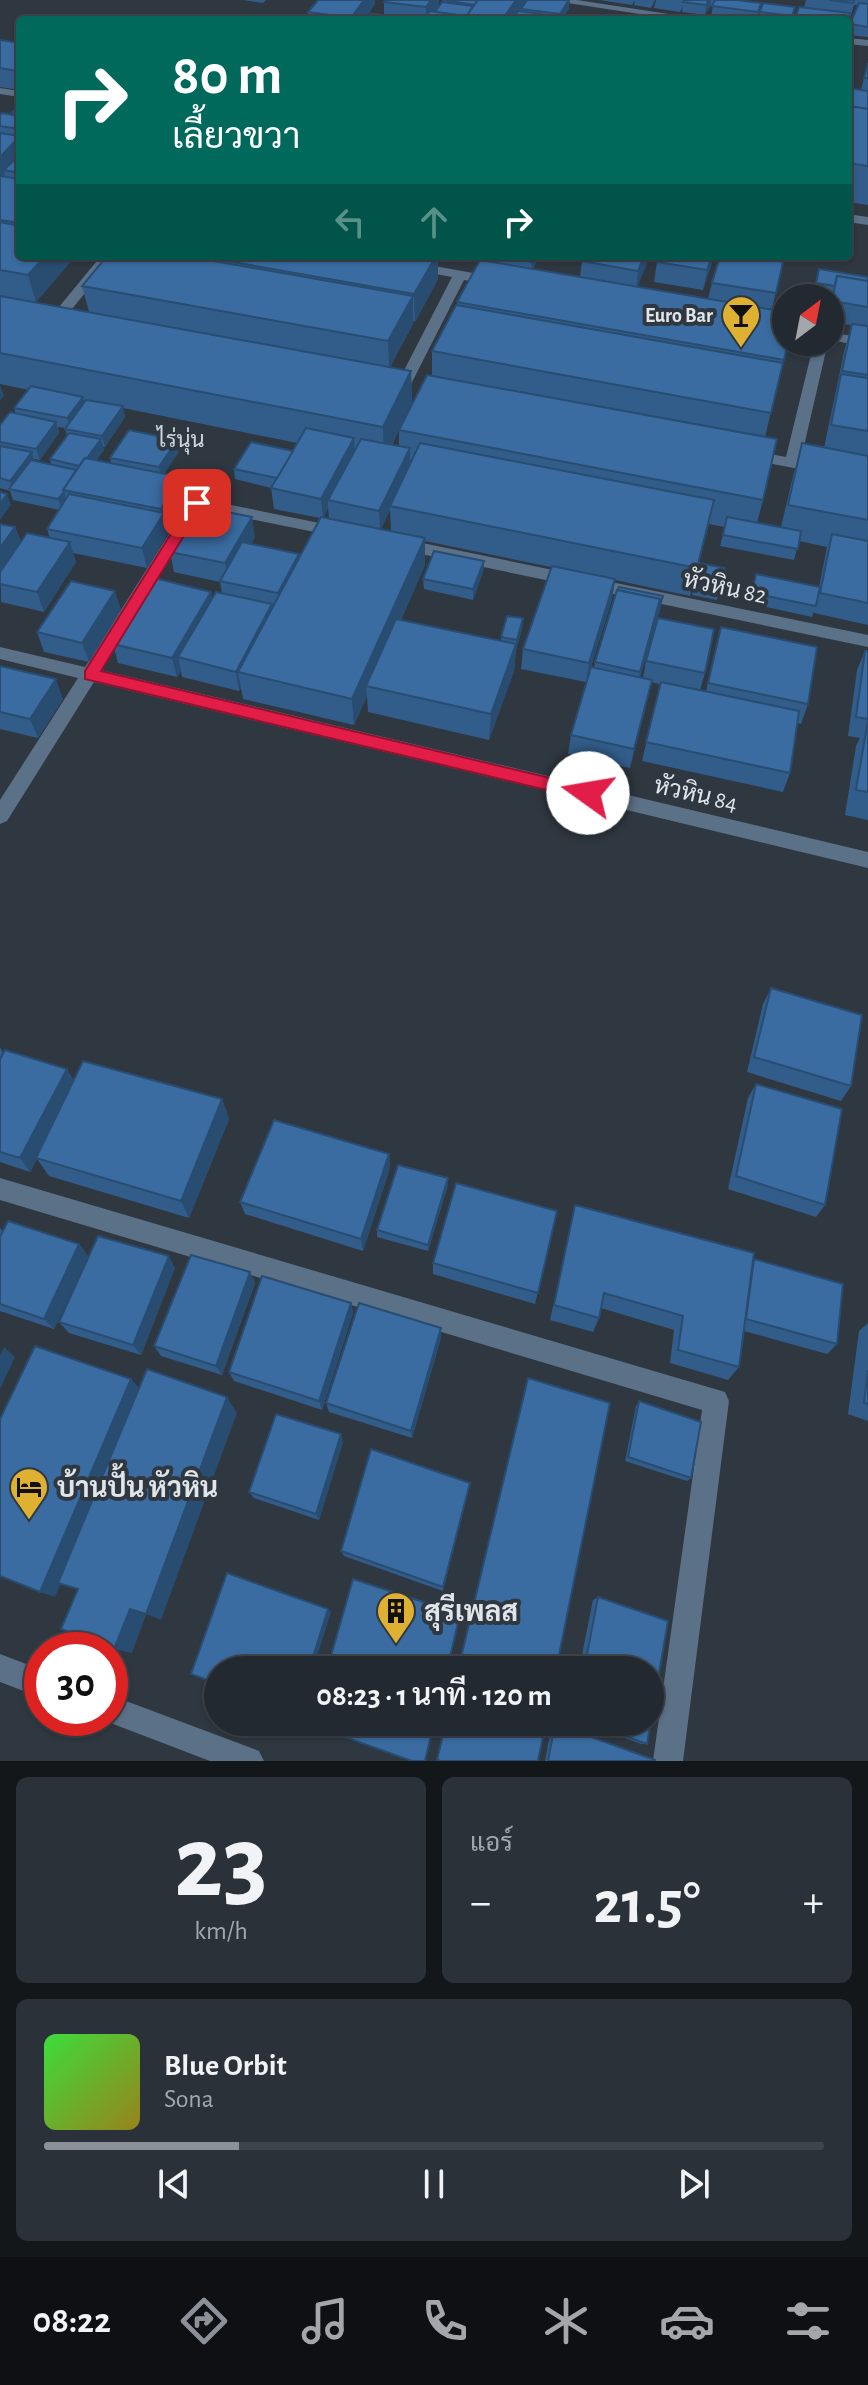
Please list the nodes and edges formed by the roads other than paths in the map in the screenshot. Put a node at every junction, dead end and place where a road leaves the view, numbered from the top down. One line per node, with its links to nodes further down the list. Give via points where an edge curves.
1 (553, 0): 2 (street)
2 (673, 16)
3 (105, 260): 7 (street)
4 (379, 260): 5 (street)
5 (460, 275): 6 (street); 11 (street)
6 (507, 283)
7 (54, 322)
8 (844, 339): 9 (street)
9 (868, 343)
10 (818, 356): 13 (street)
11 (401, 390)
12 (730, 451): 13 (street)
13 (792, 463): 14 (street)
14 (868, 477)
15 (353, 535): 19 (street, via 197,503)
16 (384, 542): 17 (street, หัวหิน 82)
17 (868, 641)
18 (0, 653): 19 (street, หัวหิน 84)
19 (91, 675): 20 (street); 21 (street, หัวหิน 84)
20 (0, 816)
21 (868, 860)
22 (0, 1189): 27 (street, via 716,1401)
23 (0, 1668): 24 (street)
24 (24, 1677)
25 (128, 1716): 26 (street)
26 (249, 1761)
27 (668, 1761)

